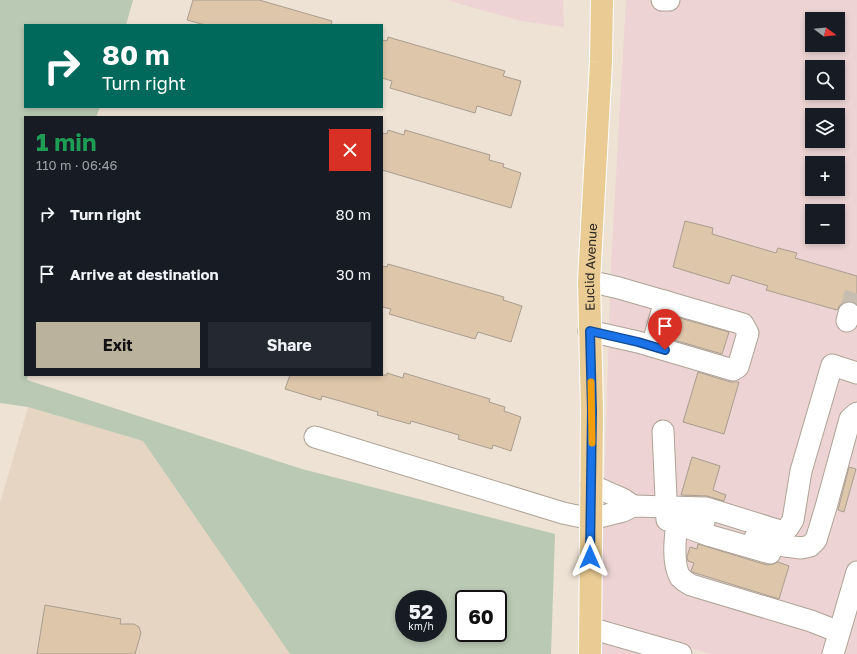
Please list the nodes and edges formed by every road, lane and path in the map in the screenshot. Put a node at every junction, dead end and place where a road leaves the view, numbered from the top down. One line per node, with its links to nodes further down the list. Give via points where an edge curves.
1 (602, 0): 4 (main road, Euclid Avenue)
2 (662, 0): 3 (street)
3 (669, 0)
4 (589, 280): 5 (street); 6 (main road, Euclid Avenue)
5 (665, 301): 7 (street); 7 (street, via 743,324 748,333 738,367 732,370)
6 (590, 331): 7 (street); 13 (main road, Euclid Avenue)
7 (652, 346)
8 (857, 373): 15 (street, via 832,366 801,471 793,520 788,528 780,531 706,508)
9 (857, 413): 17 (street, via 850,419 816,540 810,546 785,546 688,518 677,522)
10 (663, 431): 15 (street)
11 (857, 436): 17 (street, via 836,510 822,550 817,557 798,560 682,526)
12 (315, 437): 16 (street, via 563,513)
13 (591, 485): 14 (street, via 623,498); 16 (main road, Euclid Avenue)
14 (633, 506): 15 (street); 16 (street)
15 (666, 506): 17 (street)
16 (591, 519): 19 (main road, Euclid Avenue)
17 (672, 535): 20 (street, via 668,565 675,590)
18 (857, 572): 20 (street)
19 (590, 628): 21 (main road, Euclid Avenue); 22 (street)
20 (836, 643)
21 (590, 654)
22 (682, 654)

